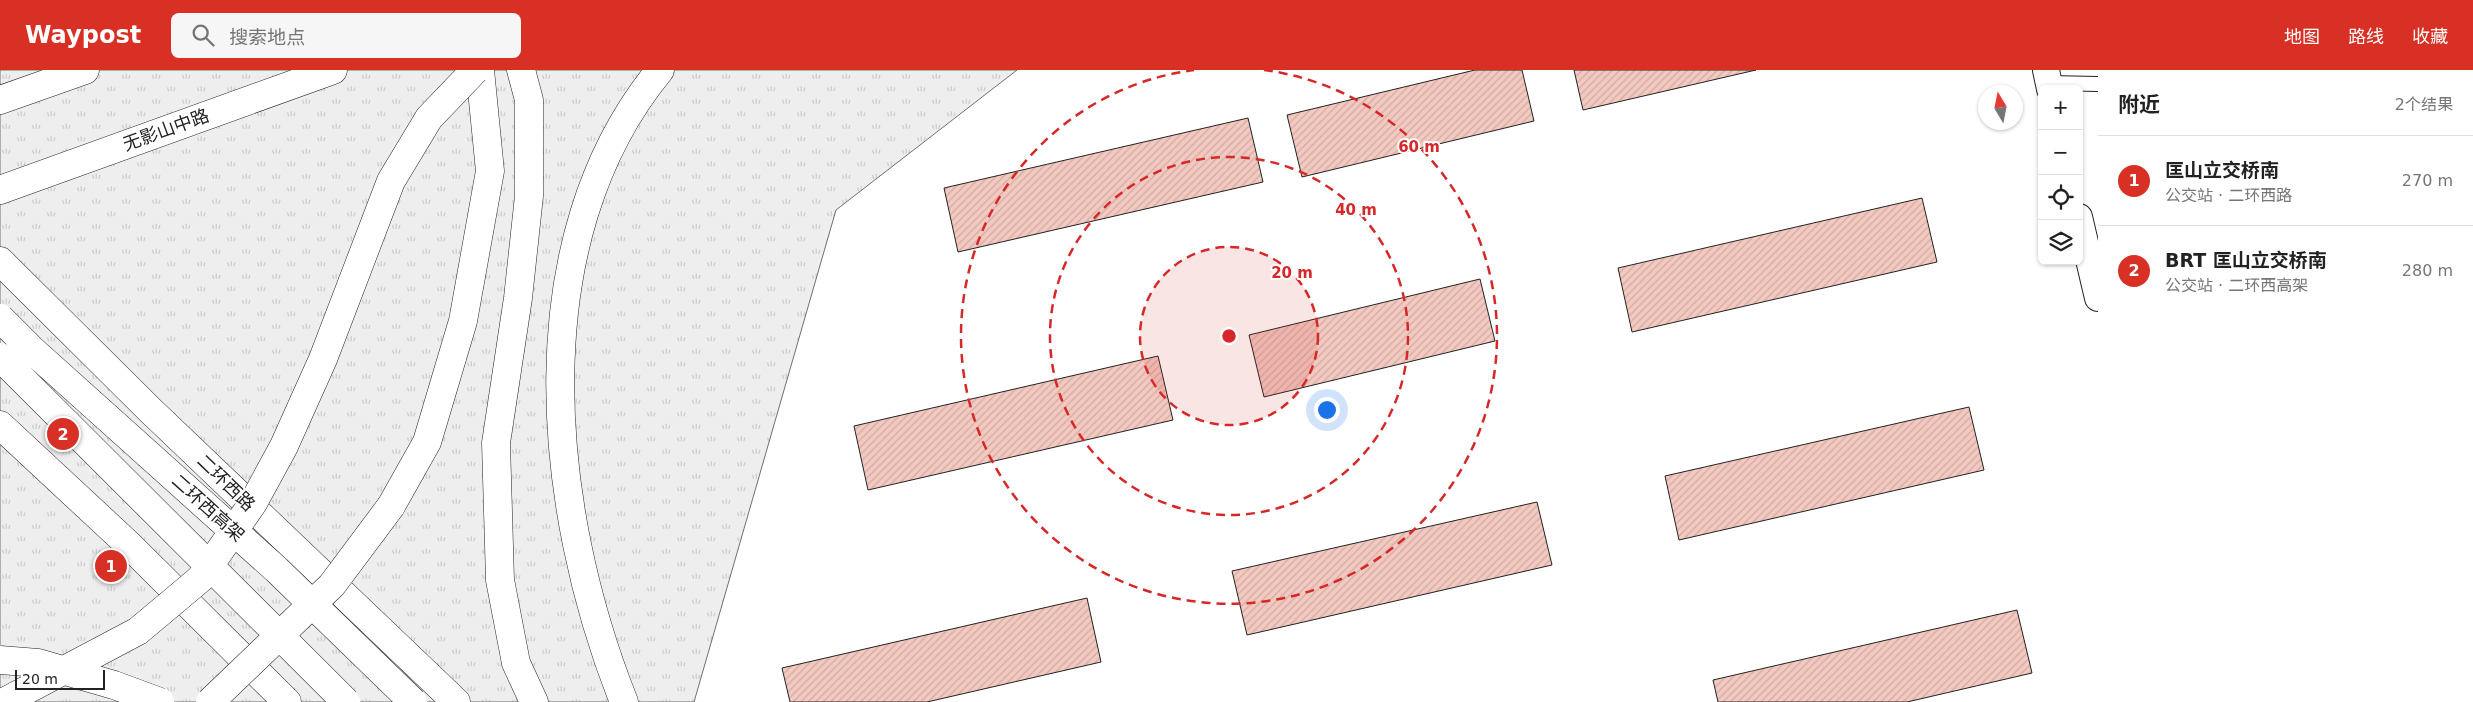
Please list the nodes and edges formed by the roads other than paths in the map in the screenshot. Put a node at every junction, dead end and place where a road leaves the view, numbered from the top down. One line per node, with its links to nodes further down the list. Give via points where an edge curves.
1 (85, 70): 9 (main road)
2 (333, 70): 10 (main road, 无影山中路)
3 (475, 70): 18 (main road, bridge, via 429,118 391,180 324,359 284,446 253,503 200,578 138,631)
4 (480, 70): 20 (main road, bridge, via 490,171 463,321 427,442 391,506 332,584)
5 (521, 70): 25 (main road, via 529,100 530,196 496,443 500,580 516,663)
6 (660, 70): 26 (main road, via 618,132 587,201 571,260 562,332 562,424 574,527 605,653)
7 (2048, 81): 8 (lane)
8 (2098, 84)
9 (0, 100)
10 (0, 190)
11 (2080, 220): 13 (street)
12 (0, 261): 24 (main road, 二环西路, via 148,409)
13 (2098, 298)
14 (0, 318): 23 (main road, 二环西高架, bridge, via 277,570)
15 (0, 357): 22 (main road, 二环西高架, bridge)
16 (0, 425): 21 (main road, via 130,545)
17 (0, 660): 19 (main road, bridge, via 38,662)
18 (4, 702)
19 (160, 702)
20 (210, 702)
21 (287, 702)
22 (346, 702)
23 (413, 702)
24 (456, 702)
25 (534, 702)
26 (624, 702)

